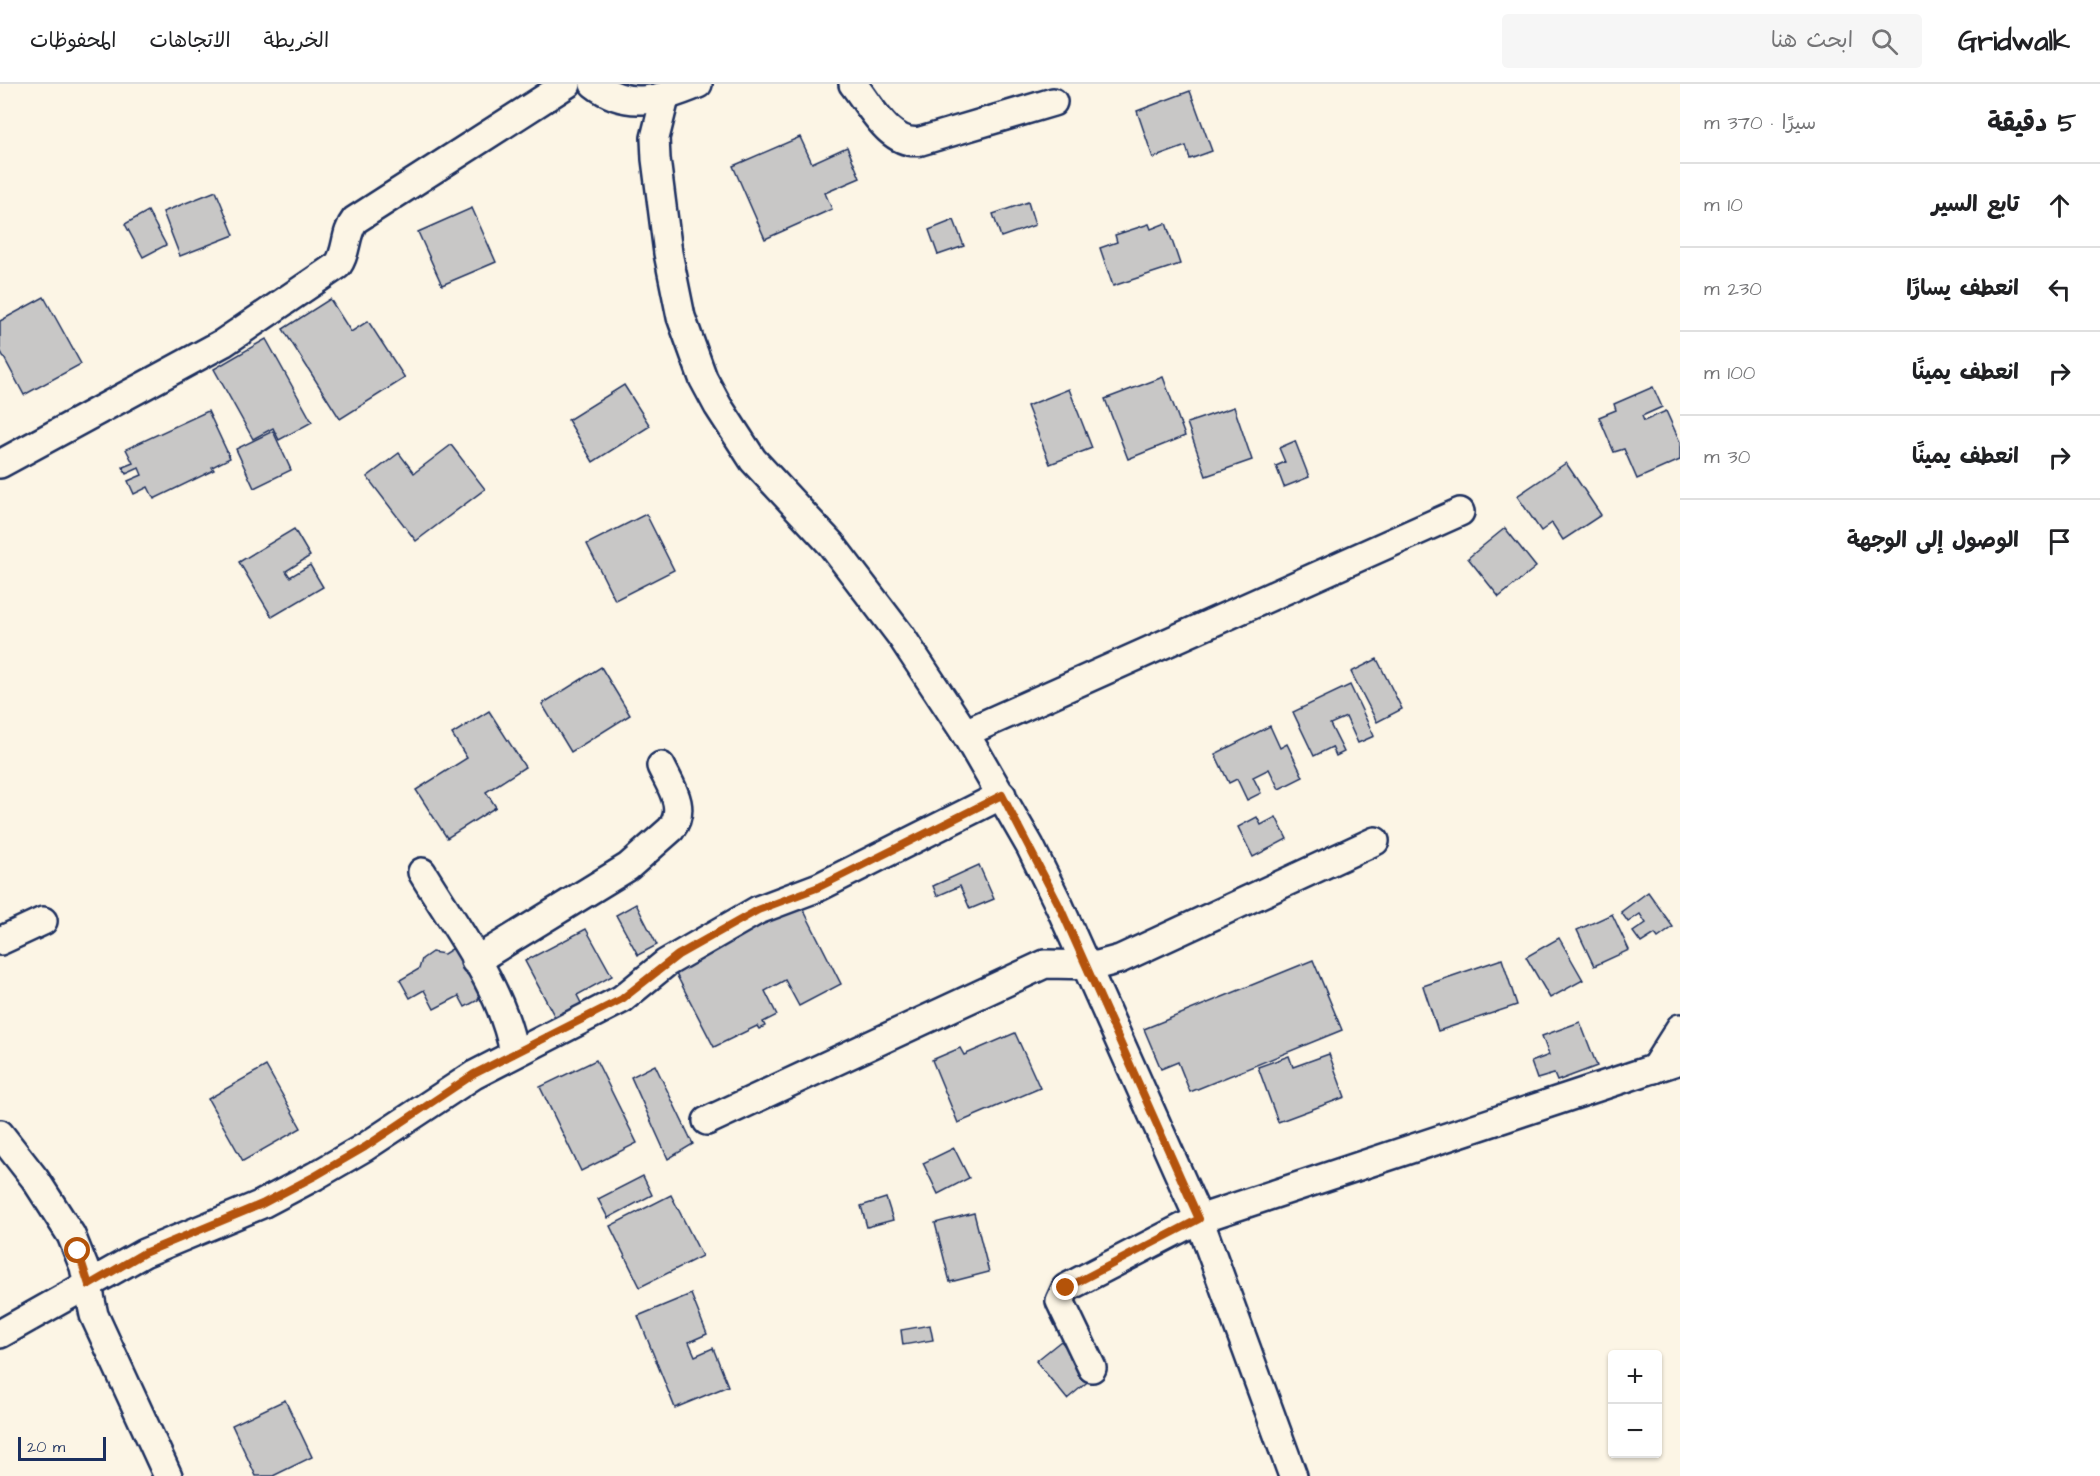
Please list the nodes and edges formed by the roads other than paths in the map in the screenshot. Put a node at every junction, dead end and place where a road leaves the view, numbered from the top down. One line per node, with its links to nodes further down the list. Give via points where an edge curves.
1 (567, 84): 7 (street, via 354,220 338,265 261,319)
2 (594, 84): 5 (street, via 629,101)
3 (698, 84): 5 (street)
4 (853, 84): 6 (street, via 893,135 906,142)
5 (665, 98): 9 (street, via 656,138 656,159 668,253 681,317 703,378 753,460 867,589)
6 (1053, 102)
7 (0, 464)
8 (1460, 512): 9 (street)
9 (965, 733): 11 (street)
10 (661, 766): 16 (street, via 679,807 676,823 664,836 628,867)
11 (1002, 795): 17 (street); 19 (street, via 819,887 758,910 672,959 622,999)
12 (1375, 841): 17 (street, via 1120,959)
13 (423, 872): 16 (street)
14 (43, 921): 15 (street)
15 (0, 941)
16 (475, 961): 19 (street, via 502,1008)
17 (1085, 964): 22 (street, via 1045,964); 24 (street)
18 (1680, 1028): 21 (street)
19 (514, 1053): 25 (street, via 454,1086 315,1176 262,1204 144,1253)
20 (1680, 1060): 21 (street)
21 (1654, 1069): 24 (street)
22 (706, 1121)
23 (0, 1134): 25 (street, via 54,1206 78,1251)
24 (1199, 1219): 27 (street, via 1063,1292 1060,1301); 29 (street)
25 (89, 1285): 26 (street); 28 (street, via 94,1315)
26 (0, 1334)
27 (1092, 1368)
28 (168, 1476)
29 (1293, 1476)

